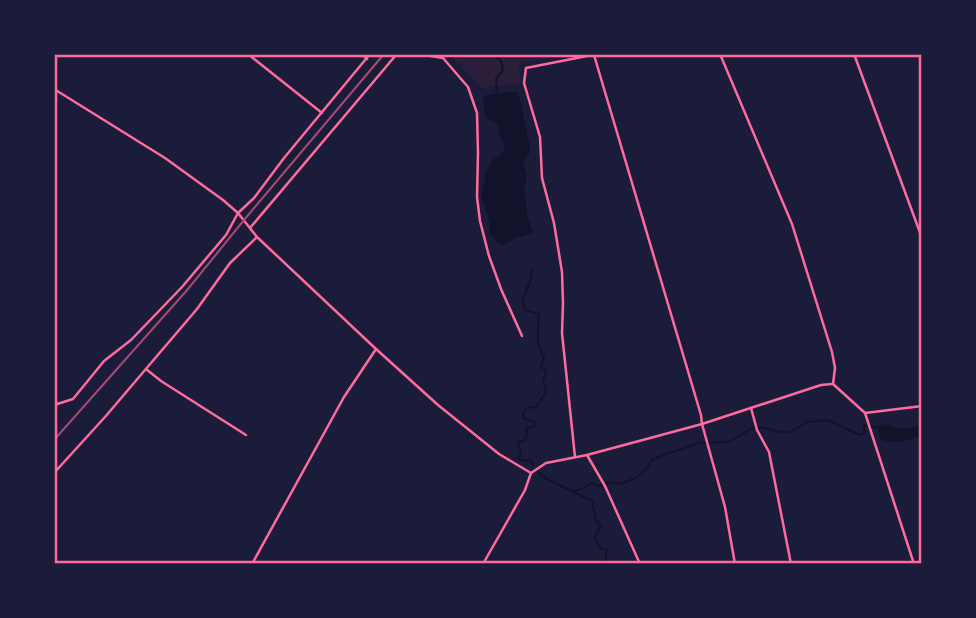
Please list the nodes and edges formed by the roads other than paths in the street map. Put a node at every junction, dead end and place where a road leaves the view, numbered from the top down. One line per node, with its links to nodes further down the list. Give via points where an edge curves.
1 (248, 54): 12 (street)
2 (362, 54): 10 (street)
3 (370, 54): 10 (street)
4 (403, 54): 8 (street)
5 (418, 54): 17 (street, via 443,58 468,87 477,113 480,222 500,289)
6 (720, 54): 20 (street, via 792,224 832,352)
7 (854, 54): 16 (street)
8 (396, 55): 14 (street)
9 (594, 55): 25 (street); 28 (street, via 526,68 524,83 540,136 542,178 562,272 562,333)
10 (368, 59): 12 (street)
11 (54, 89): 13 (street, via 165,158)
12 (323, 113): 13 (street)
13 (238, 213): 14 (street); 21 (street, via 226,235 149,323 104,362 73,399)
14 (250, 228): 15 (street)
15 (257, 237): 18 (street); 19 (street, via 230,263)
16 (922, 238)
17 (522, 336)
18 (376, 349): 30 (street, via 499,454); 31 (street, via 344,397)
19 (146, 369): 26 (street); 29 (street)
20 (833, 383): 23 (street); 24 (street)
21 (54, 405)
22 (922, 406): 24 (street)
23 (751, 408): 25 (street); 35 (street, via 769,453)
24 (866, 413): 36 (street)
25 (702, 424): 27 (street); 34 (street)
26 (246, 435)
27 (587, 455): 28 (street); 33 (street, via 606,486)
28 (575, 457): 30 (street, via 546,463)
29 (54, 473)
30 (531, 473): 32 (street)
31 (252, 564)
32 (483, 564)
33 (640, 564)
34 (735, 564)
35 (791, 564)
36 (914, 564)

